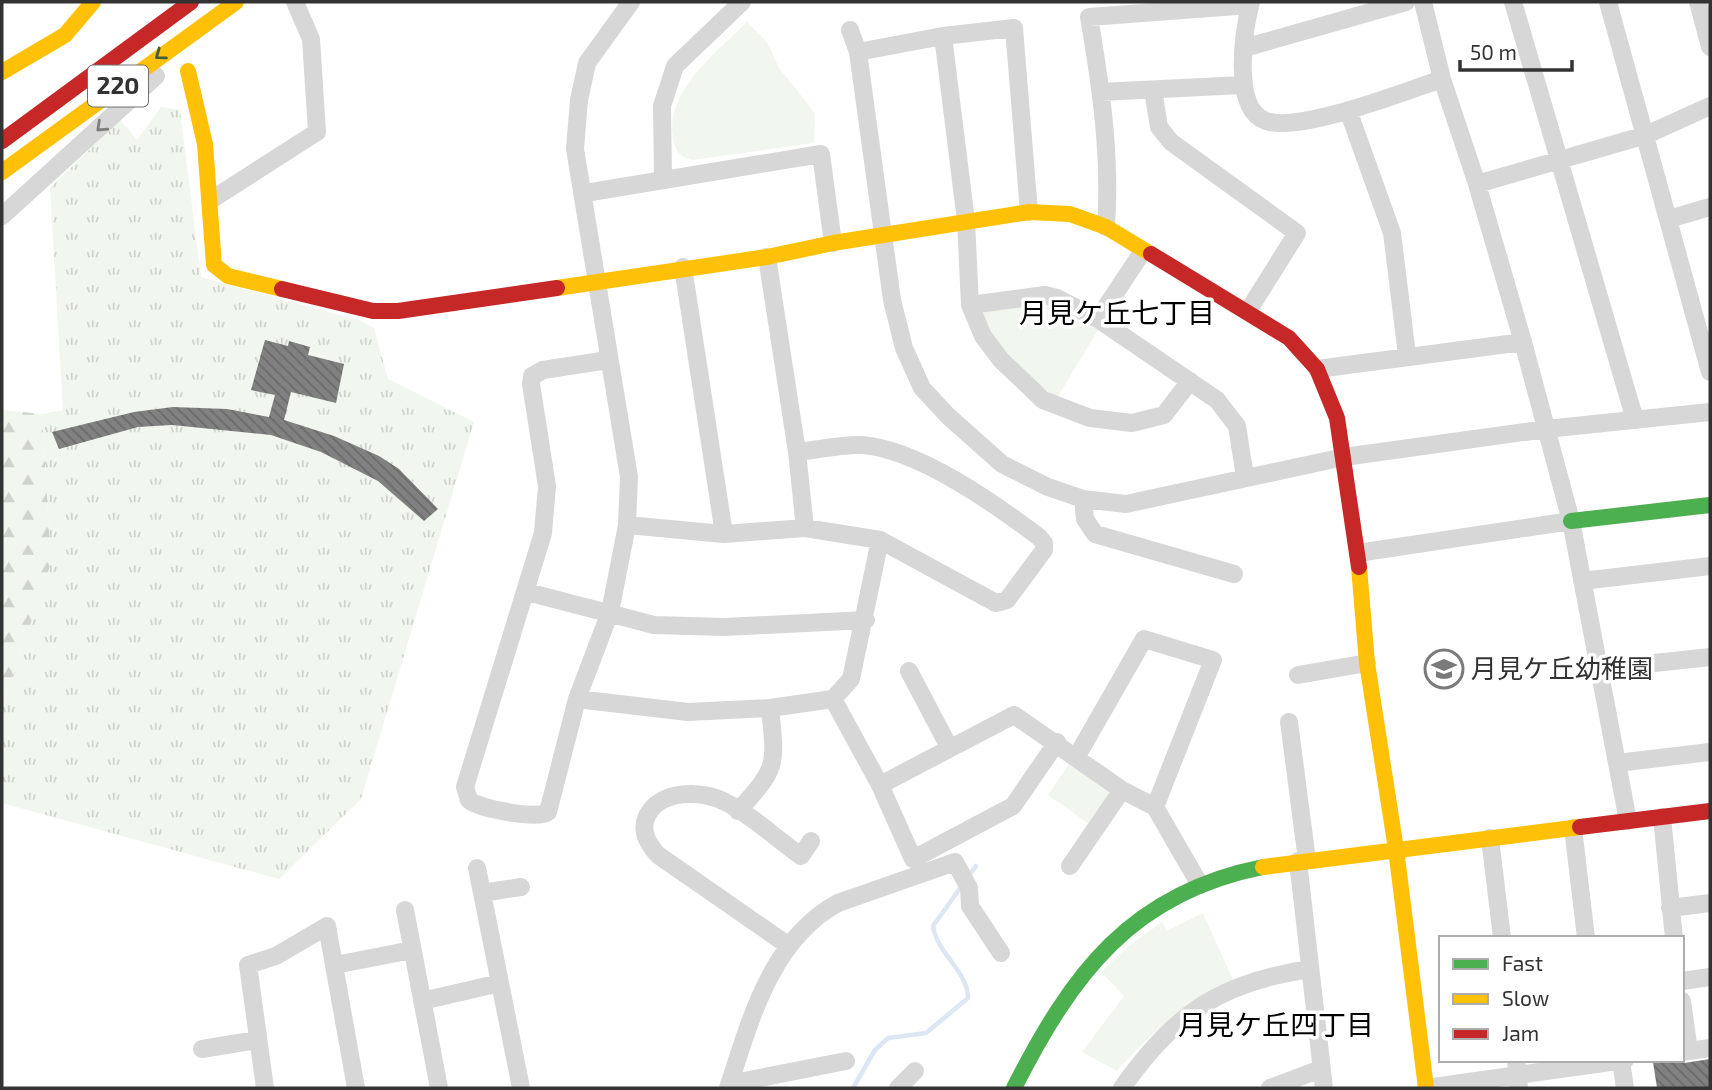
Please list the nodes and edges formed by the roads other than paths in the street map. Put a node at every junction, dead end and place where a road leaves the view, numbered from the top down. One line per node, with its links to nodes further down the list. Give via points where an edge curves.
1 (93, 2): 21 (main road, via 81,23 63,38)
2 (191, 2): 28 (main road, 220)
3 (236, 2): 14 (main road, 220)
4 (317, 2): 13 (street)
5 (631, 2): 38 (street, via 587,62 575,149)
6 (742, 2): 35 (street, via 675,66 662,106)
7 (1406, 2): 18 (street)
8 (1423, 2): 22 (street)
9 (1513, 2): 33 (street)
10 (1608, 2): 31 (street)
11 (1698, 2): 17 (street)
12 (1250, 3): 18 (street); 25 (street, via 1089,17)
13 (298, 6): 39 (street, via 311,39 317,132)
14 (220, 13): 29 (main road, 220, one-way to 29); 42 (street, one-way to 42, via 197,46 161,72)
15 (850, 30): 19 (street)
16 (943, 36): 19 (street); 41 (street, via 1014,28); 44 (street)
17 (1710, 47)
18 (1244, 48): 23 (street)
19 (858, 52): 46 (street)
20 (188, 71): 39 (main road, via 203,118)
21 (2, 72)
22 (1442, 79): 27 (street); 36 (street)
23 (1242, 85): 24 (street); 27 (street, via 1250,106 1264,121 1285,124)
24 (1153, 90): 25 (street); 53 (street, via 1160,127 1171,142 1297,233)
25 (1101, 92): 45 (street, via 1109,186)
26 (1710, 106): 31 (street)
27 (1348, 110): 56 (street, via 1392,233)
28 (37, 114): 30 (main road); 32 (main road, 220)
29 (70, 120): 34 (main road, 220); 37 (main road, via 45,153)
30 (2, 130)
31 (1646, 135): 33 (street); 43 (street)
32 (2, 141)
33 (1559, 160): 36 (street); 62 (street)
34 (2, 172)
35 (663, 178): 38 (street); 47 (street, via 821,154)
36 (1477, 184): 55 (street)
37 (2, 189)
38 (585, 193): 51 (street)
39 (211, 200): 51 (main road, via 214,265 220,272 373,311)
40 (1710, 206): 43 (street)
41 (1029, 212): 44 (main road); 45 (main road, via 1070,214)
42 (2, 216)
43 (1669, 219): 59 (street)
44 (966, 221): 46 (main road); 52 (street)
45 (1106, 227): 48 (main road)
46 (882, 237): 47 (main road); 67 (street, via 891,300 904,348 922,388 1002,464)
47 (833, 243): 49 (main road)
48 (1143, 251): 53 (main road); 54 (street)
49 (767, 257): 50 (main road); 64 (street)
50 (683, 267): 51 (main road); 72 (street)
51 (598, 282): 57 (street)
52 (970, 305): 54 (street, via 1045,295); 60 (street, via 983,336 1001,360 1043,400 1090,418 1132,423 1164,415)
53 (1248, 311): 58 (main road, via 1289,338)
54 (1098, 319): 60 (street)
55 (1523, 342): 56 (street); 63 (street)
56 (1407, 355): 58 (street)
57 (608, 360): 70 (street, via 627,455); 78 (street, via 542,370 532,376 548,499)
58 (1317, 369): 65 (main road, via 1337,418)
59 (1710, 372)
60 (1190, 381): 66 (street, via 1217,400 1237,426)
61 (1710, 412): 62 (street)
62 (1636, 420): 63 (street)
63 (1546, 429): 65 (street); 69 (street)
64 (797, 452): 71 (street); 73 (street, via 862,445 898,455 993,502 1039,537 1044,547 1011,595 996,603)
65 (1344, 457): 66 (street); 74 (main road)
66 (1245, 477): 67 (street, via 1126,504)
67 (1083, 499): 76 (street, via 1085,519 1096,534)
68 (1710, 505): 69 (main road)
69 (1570, 521): 74 (street); 77 (street)
70 (627, 525): 72 (street); 79 (street)
71 (805, 528): 72 (street); 73 (street)
72 (724, 534)
73 (880, 540): 80 (street)
74 (1358, 553): 82 (main road)
75 (1710, 566): 77 (street)
76 (1234, 574)
77 (1582, 581): 83 (street)
78 (527, 592): 79 (street); 86 (street, via 465,786 469,800 479,806 546,815)
79 (610, 612): 80 (street, via 654,625 696,628); 86 (street)
80 (866, 620): 87 (street, via 851,679)
81 (1710, 657): 83 (street)
82 (1367, 663): 85 (street); 105 (main road)
83 (1599, 669): 94 (street)
84 (909, 671): 91 (street)
85 (1298, 675)
86 (577, 699): 88 (street, via 688,712)
87 (833, 699): 88 (street); 95 (street)
88 (770, 708): 98 (street, via 775,754 767,779)
89 (1289, 722): 106 (street)
90 (1057, 742): 91 (street, via 1014,715); 93 (street); 95 (street, via 1013,806 913,859)
91 (948, 747): 95 (street)
92 (1710, 752): 94 (street)
93 (1077, 756): 96 (street); 97 (street, via 1144,639 1213,660)
94 (1617, 764): 101 (street)
95 (880, 785)
96 (1122, 790): 97 (street); 107 (street)
97 (1154, 807): 109 (street)
98 (738, 811): 104 (street, via 801,856); 118 (street, via 717,798 666,798 647,817 646,839 658,855)
99 (1710, 811): 100 (main road)
100 (1662, 817): 101 (main road); 113 (street)
101 (1628, 821): 102 (main road)
102 (1573, 828): 103 (main road); 116 (street)
103 (1490, 838): 105 (main road); 115 (street)
104 (811, 841)
105 (1396, 849): 106 (main road); 149 (main road)
106 (1303, 860): 109 (main road, via 1236,871); 122 (street)
107 (1070, 866)
108 (477, 868): 111 (street)
109 (1200, 885): 145 (main road, via 1174,895 1133,925 1091,966 1036,1041)
110 (521, 887): 111 (street)
111 (482, 893): 125 (street)
112 (1710, 903): 113 (street)
113 (1670, 908): 117 (street)
114 (405, 910): 119 (street)
115 (1502, 936)
116 (1586, 936)
117 (1674, 936)
118 (789, 946): 120 (street, via 822,912 838,903 955,862 970,906); 139 (street, via 758,999)
119 (412, 950): 121 (street); 126 (street)
120 (1001, 953)
121 (335, 965): 128 (street, via 327,926 276,956 248,965); 141 (street)
122 (1310, 969): 135 (street); 146 (street, via 1243,982 1192,1010 1149,1050)
123 (1710, 977): 124 (street)
124 (1684, 981)
125 (500, 983): 126 (street); 143 (street)
126 (422, 1001): 142 (street)
127 (1684, 1026): 131 (street)
128 (257, 1040): 130 (street); 140 (street)
129 (1710, 1048): 131 (street)
130 (202, 1049)
131 (1686, 1051)
132 (846, 1061): 138 (street)
133 (1600, 1062): 137 (street)
134 (1623, 1062): 150 (street)
135 (1321, 1069): 147 (street); 148 (street)
136 (915, 1071): 144 (street)
137 (1517, 1074): 149 (street)
138 (796, 1080): 139 (street)
139 (729, 1086)
140 (265, 1088)
141 (356, 1088)
142 (439, 1088)
143 (521, 1088)
144 (898, 1088)
145 (1014, 1088)
146 (1122, 1088)
147 (1270, 1088)
148 (1324, 1088)
149 (1426, 1088)
150 (1625, 1088)

